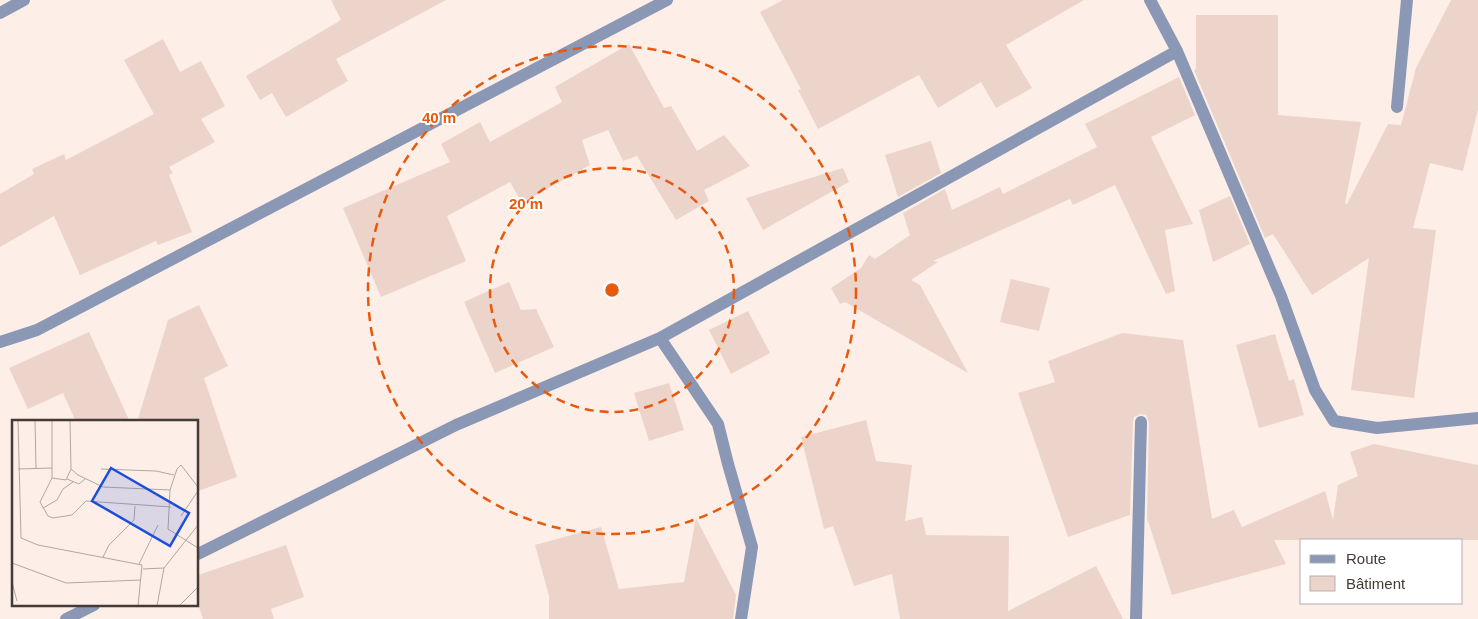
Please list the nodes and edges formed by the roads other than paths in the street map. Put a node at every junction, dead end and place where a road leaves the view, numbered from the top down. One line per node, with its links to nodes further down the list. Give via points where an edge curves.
1 (24, 0): 5 (street)
2 (667, 0): 9 (street, via 37,330)
3 (1150, 0): 6 (street)
4 (1407, 0): 7 (street)
5 (0, 13)
6 (1177, 50): 8 (street); 10 (street, via 1281,296 1315,390 1334,421 1377,428)
7 (1397, 107)
8 (660, 338): 12 (street, via 456,425); 15 (street, via 718,424 752,548)
9 (0, 342)
10 (1478, 418)
11 (1141, 422): 16 (street)
12 (199, 554)
13 (92, 606): 14 (street)
14 (66, 619)
15 (741, 619)
16 (1136, 619)

